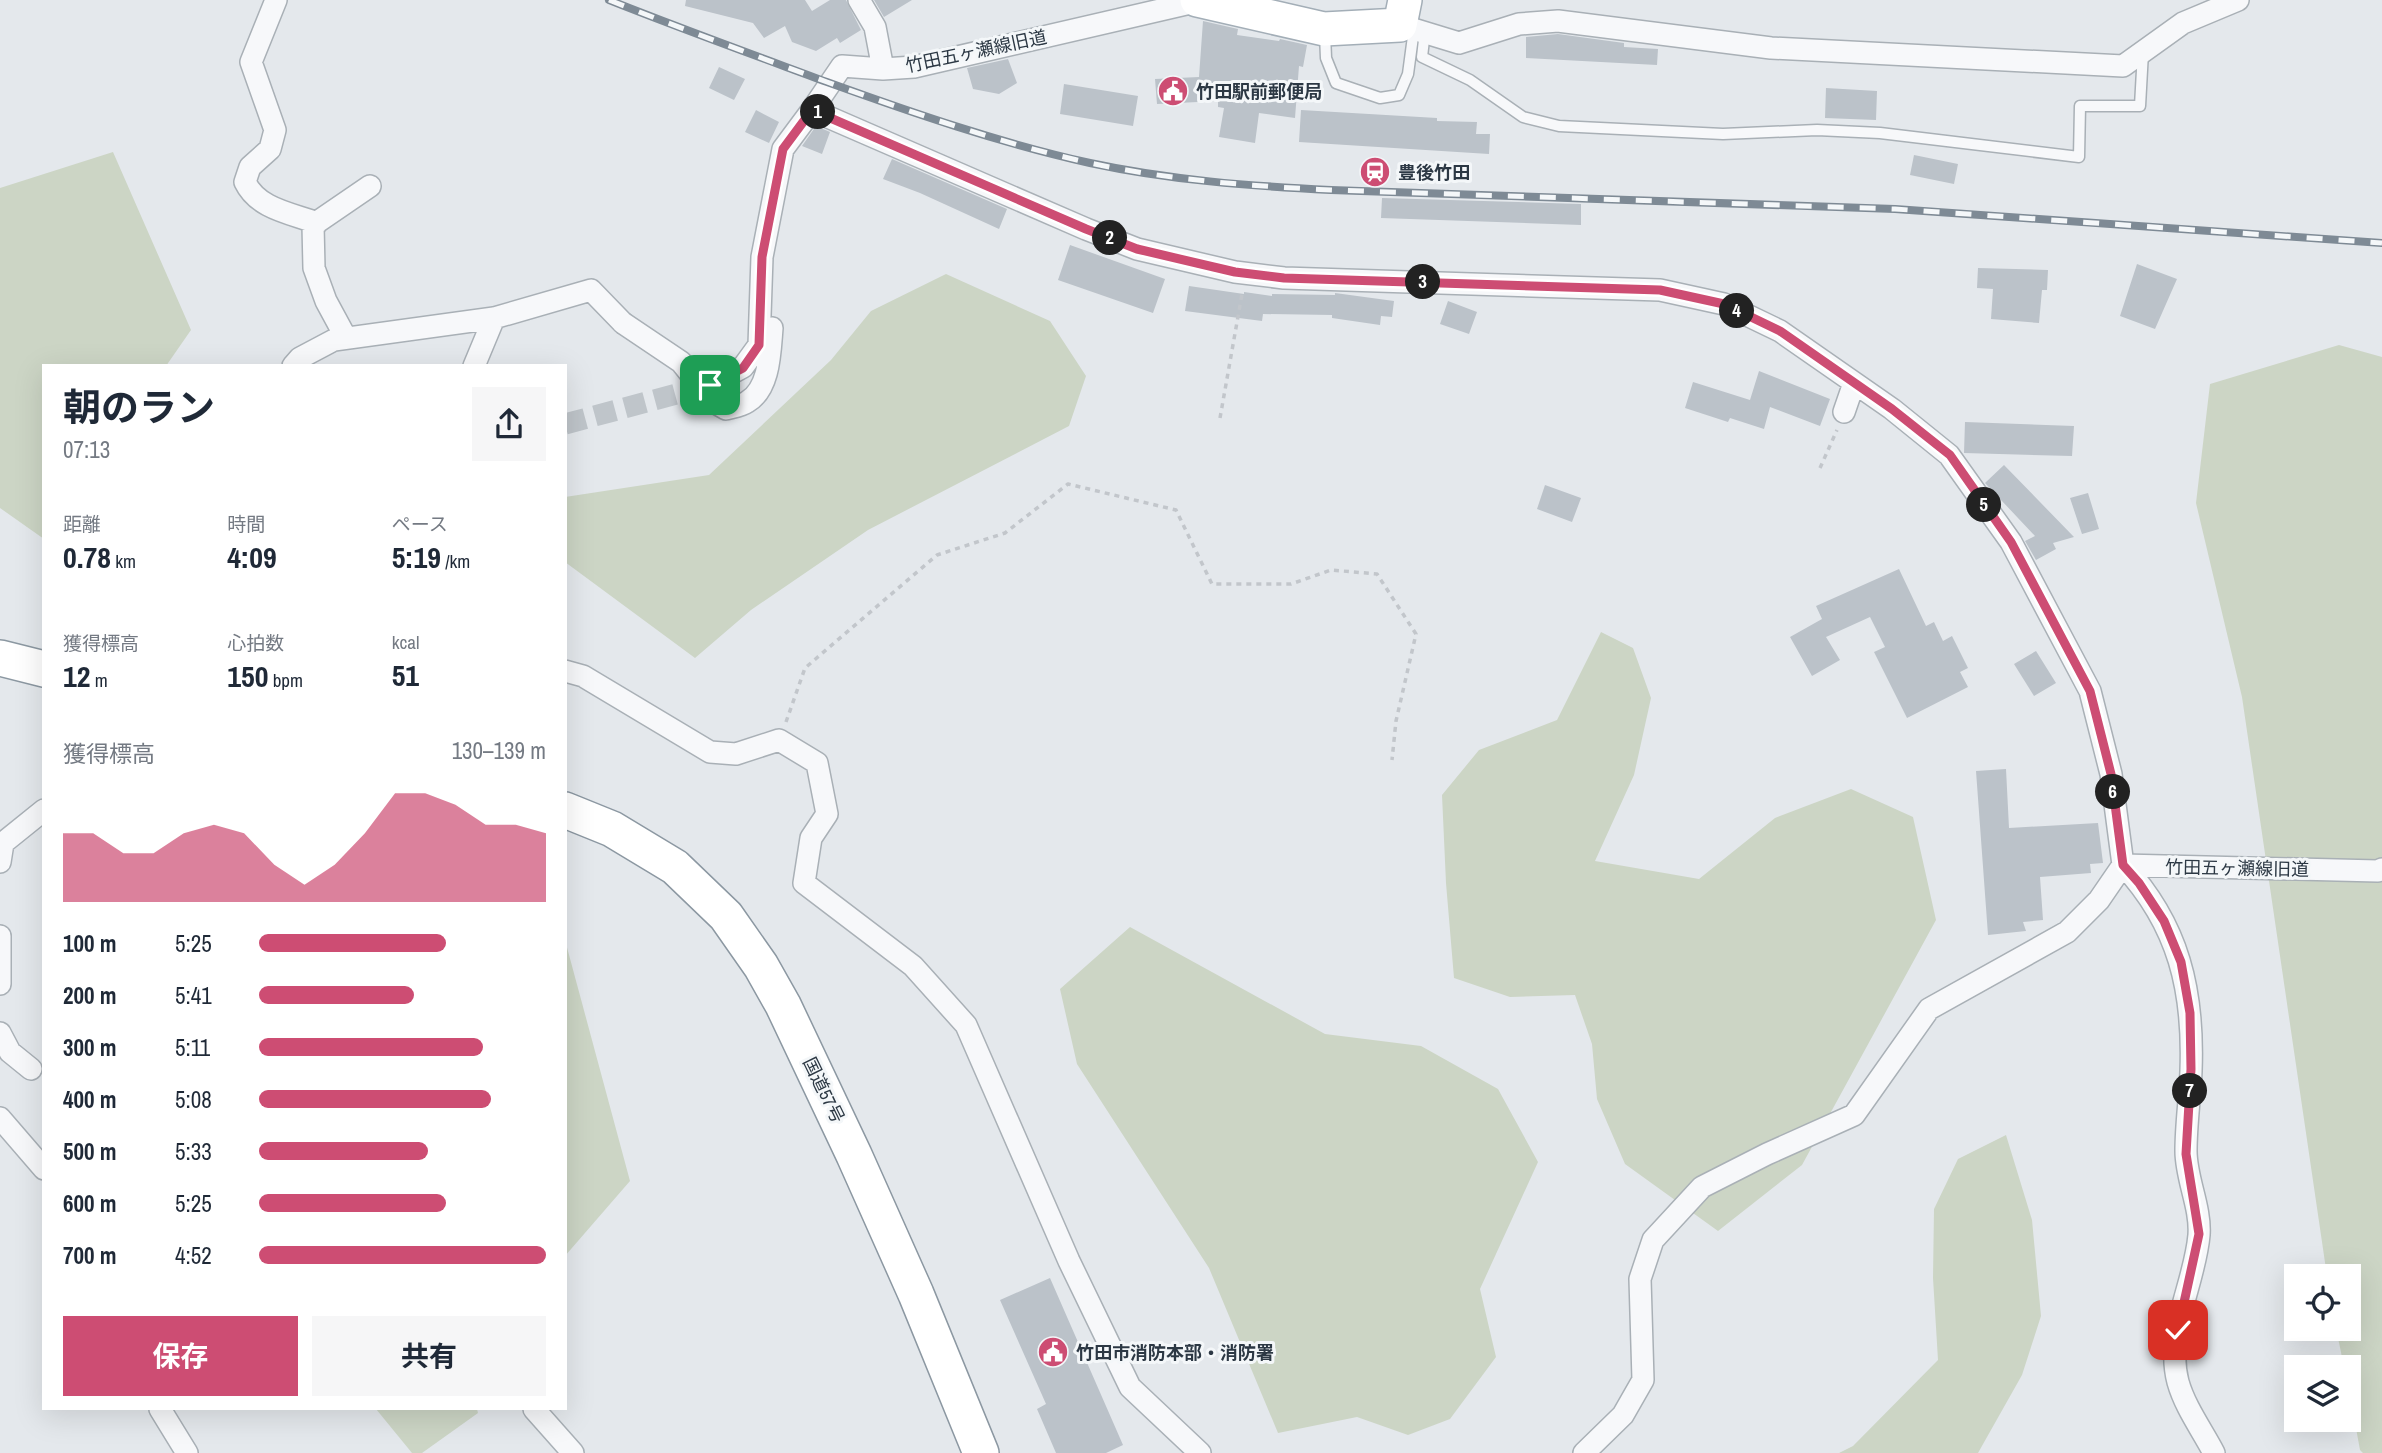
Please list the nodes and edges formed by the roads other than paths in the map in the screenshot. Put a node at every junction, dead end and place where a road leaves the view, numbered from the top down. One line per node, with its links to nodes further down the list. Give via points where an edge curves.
1 (276, 0): 11 (street, via 251,62 275,130 270,149 250,167 245,182 261,203)
2 (859, 0): 8 (street, via 875,27)
3 (2238, 0): 7 (street, via 2183,23)
4 (1198, 1): 6 (main road); 8 (street, 竹田五ヶ瀬線旧道, via 914,67)
5 (1411, 21): 6 (main road); 6 (lane, via 1408,74 1399,95 1380,98 1336,83 1326,58); 7 (street, via 1459,43 1519,24 1558,22 1771,47 2123,66); 7 (lane, via 1422,57 1469,80 1523,117 1559,126 1723,134 1880,133 2079,157 2080,106 2140,106)
6 (1324, 29)
7 (2143, 52)
8 (883, 69): 9 (street, 竹田五ヶ瀬線旧道, via 842,66)
9 (812, 110): 12 (street, via 783,149 762,257); 17 (street, via 1137,249 1235,272 1284,278 1660,290 1724,304 1780,331)
10 (370, 186): 11 (street)
11 (317, 223): 14 (street, via 313,225 314,268)
12 (760, 309): 18 (street, via 759,345 743,368); 18 (street, via 774,312 769,363 761,386 751,401 726,409)
13 (494, 318): 14 (street); 16 (street); 18 (street, bridge, via 591,290 623,323 681,362)
14 (346, 338): 15 (street, via 334,340)
15 (295, 364)
16 (475, 364)
17 (1854, 383): 19 (street); 26 (street, via 1950,455 2011,542 2090,691 2111,774)
18 (711, 393)
19 (1844, 412)
20 (0, 658): 21 (highway)
21 (42, 668)
22 (567, 672): 39 (street, via 583,676 710,752 736,754 779,740 817,762 827,814 811,838 804,883 913,967 966,1025 1069,1261 1130,1387)
23 (567, 811): 36 (highway, 国道57号, via 612,829 674,867 726,916 761,966 916,1294)
24 (42, 812): 25 (street, via 3,843)
25 (0, 862)
26 (2123, 865): 27 (street, 竹田五ヶ瀬線旧道); 40 (street, via 2099,900 2067,932 1929,1009 1854,1115 1702,1187 1653,1240 1640,1279 1643,1380 1623,1415); 41 (street, via 2164,921 2181,962 2190,1013 2186,1154 2199,1234 2175,1363 2179,1383)
27 (2382, 869)
28 (0, 936): 29 (street)
29 (0, 984)
30 (0, 1033): 31 (street, via 10,1052)
31 (31, 1069)
32 (0, 1118): 33 (street)
33 (42, 1167)
34 (161, 1410): 37 (street)
35 (535, 1410): 38 (street)
36 (974, 1448)
37 (187, 1453)
38 (573, 1453)
39 (1200, 1453)
40 (1584, 1453)
41 (2214, 1453)

